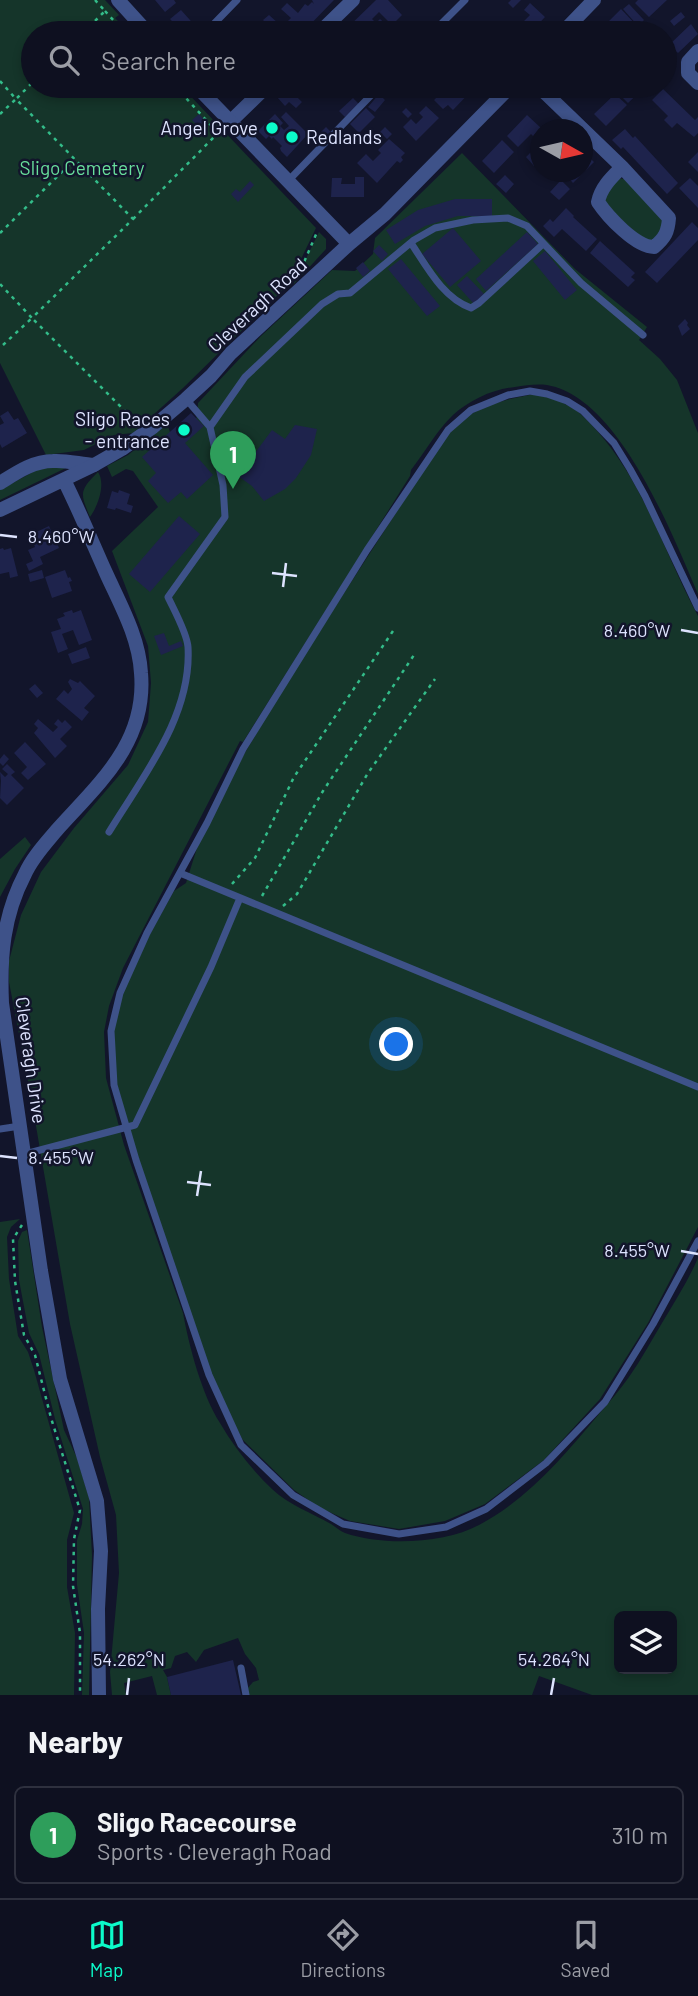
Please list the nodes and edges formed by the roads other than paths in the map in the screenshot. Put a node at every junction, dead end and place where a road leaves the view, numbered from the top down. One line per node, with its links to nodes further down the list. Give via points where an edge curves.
1 (118, 0): 6 (street)
2 (237, 0): 7 (lane)
3 (352, 0): 8 (street)
4 (465, 0): 9 (lane)
5 (594, 0): 10 (street)
6 (137, 21)
7 (217, 21)
8 (331, 21)
9 (444, 21)
10 (574, 21)
11 (698, 51): 12 (street, via 688,62 688,73)
12 (698, 83)
13 (208, 98): 18 (street)
14 (255, 98): 18 (street)
15 (368, 98): 20 (lane)
16 (499, 98): 22 (street, Cleveragh Road)
17 (550, 98): 19 (street)
18 (230, 122): 20 (street)
19 (622, 167): 19 (street, via 669,218 664,238 654,247 634,238 598,202)
20 (288, 181): 22 (street)
21 (411, 243): 23 (lane, via 435,229 473,220 508,219 527,226); 23 (lane, via 445,291 471,308); 26 (lane, via 350,293 322,304 245,377)
22 (349, 244): 25 (street, Cleveragh Road)
23 (544, 244): 24 (lane)
24 (642, 335)
25 (186, 399): 26 (lane); 27 (street, Cleveragh Road, via 122,449)
26 (210, 427): 32 (lane, via 225,517 168,597 188,644 181,703)
27 (93, 465): 28 (street, Cleveragh Road); 29 (street, via 45,461)
28 (64, 480): 30 (street, Cleveragh Road); 36 (street, Cleveragh Drive, via 130,626 141,672 141,696 136,727 122,755 44,845 25,873 9,915 1,966 2,1003)
29 (0, 483)
30 (0, 510)
31 (698, 608): 33 (lane, via 635,478 614,443 583,411 567,401 530,391 471,410 448,430 360,561 243,749)
32 (109, 832)
33 (180, 873): 34 (lane); 37 (lane, via 120,993 111,1031 114,1085)
34 (240, 898): 35 (lane); 37 (lane, via 140,1116)
35 (698, 1087)
36 (21, 1126): 38 (lane); 39 (street, Cleveragh Drive)
37 (127, 1128): 39 (lane); 40 (lane, via 209,1376 241,1446 293,1495 343,1524 399,1534 446,1527 486,1509 546,1463 605,1402)
38 (0, 1129)
39 (25, 1154): 42 (street, Cleveragh Drive, via 60,1379 97,1502)
40 (698, 1241)
41 (241, 1668): 43 (lane)
42 (99, 1695)
43 (246, 1695)

